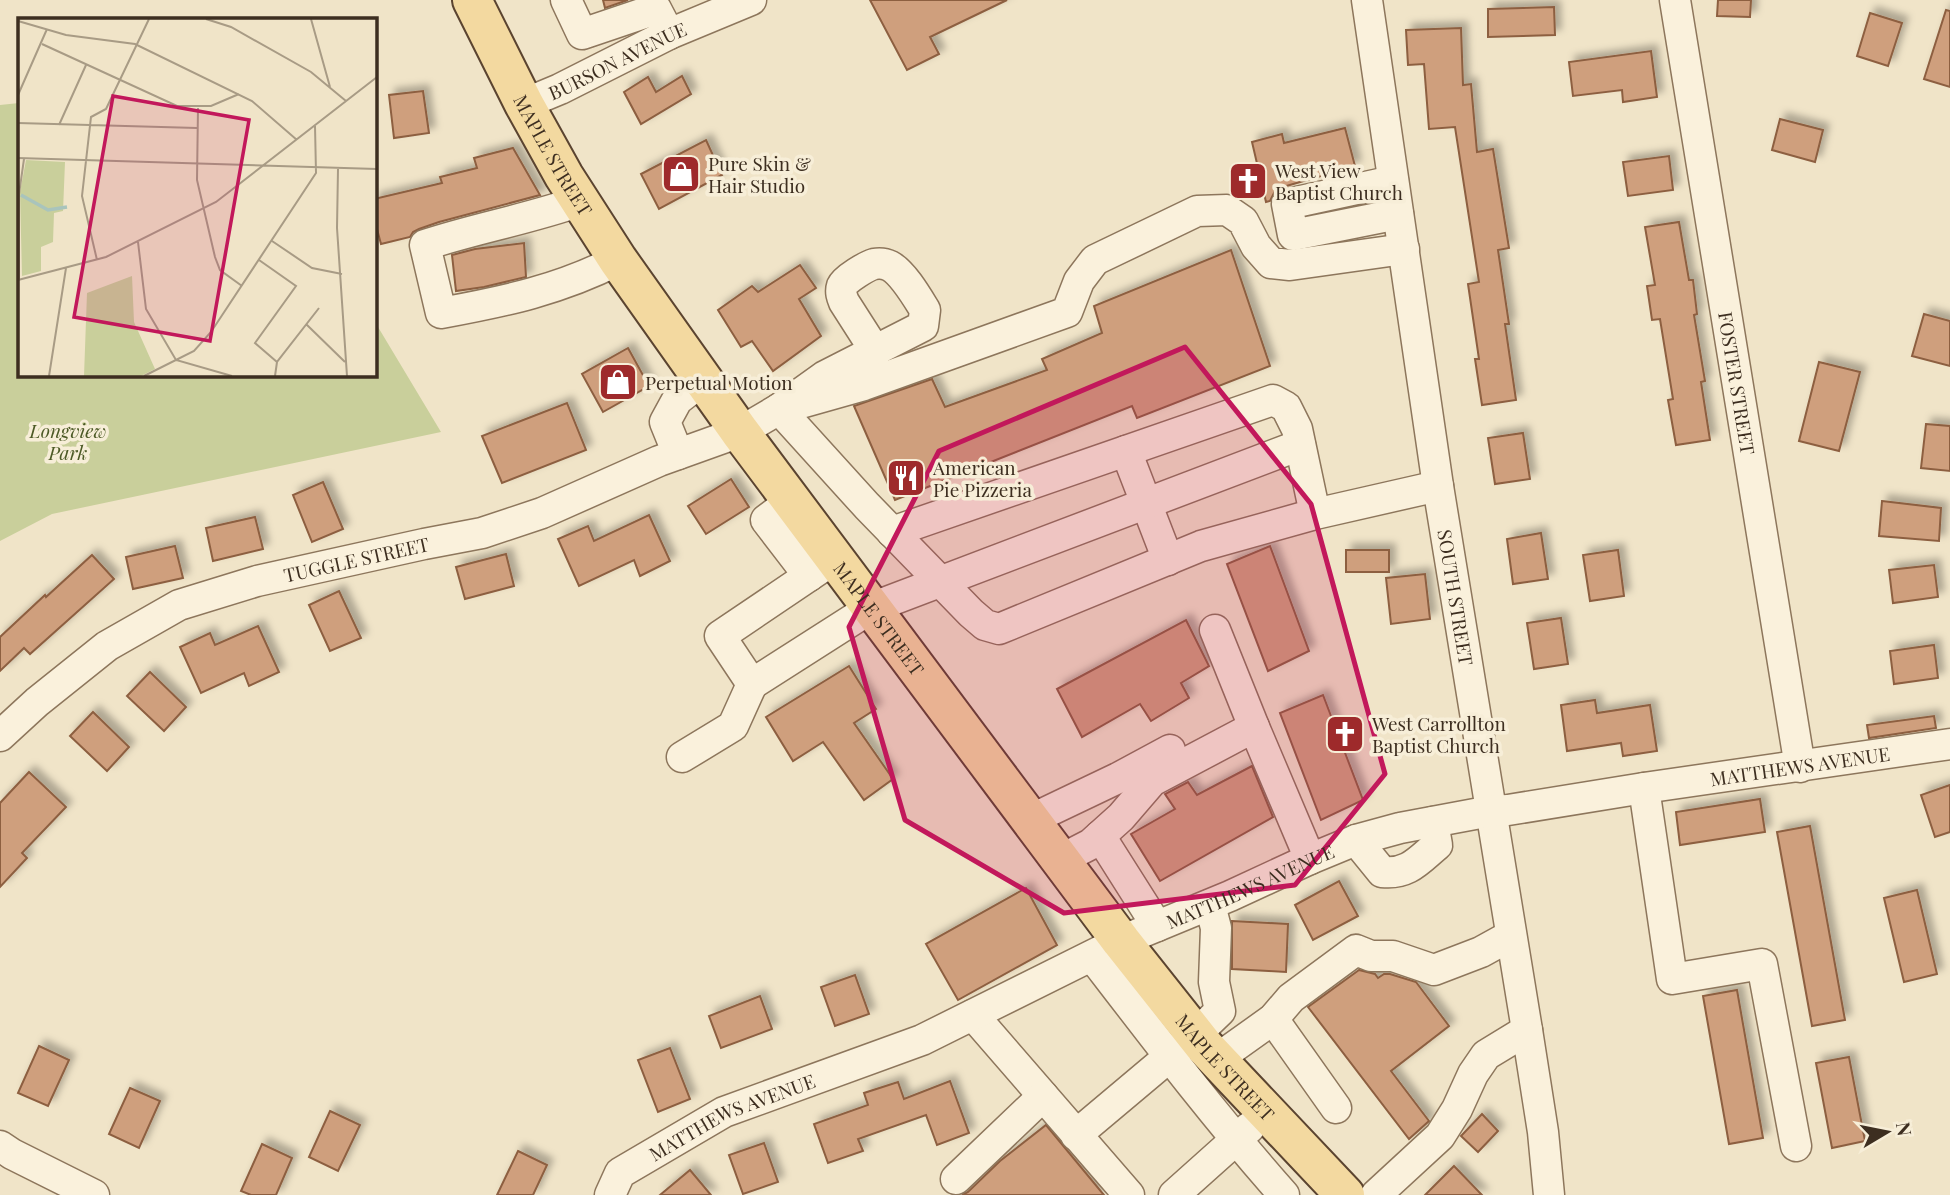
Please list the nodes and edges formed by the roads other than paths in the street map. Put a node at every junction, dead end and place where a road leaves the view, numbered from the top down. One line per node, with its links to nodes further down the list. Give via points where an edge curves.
1 (472, 0): 7 (main road, MAPLE STREET)
2 (566, 0): 6 (street, via 582,34 656,9)
3 (751, 0): 6 (street, BURSON AVENUE)
4 (1367, 0): 8 (street, SOUTH STREET)
5 (1675, 0): 34 (street, FOSTER STREET)
6 (669, 34): 7 (street, BURSON AVENUE)
7 (524, 104): 9 (main road, MAPLE STREET)
8 (1393, 181): 10 (street, SOUTH STREET); 10 (street, via 1287,204 1293,235)
9 (580, 201): 12 (main road, MAPLE STREET); 12 (street, via 425,245 441,313 557,287)
10 (1398, 214): 11 (street, SOUTH STREET)
11 (1404, 248): 15 (street, via 1290,265 1271,262 1243,222 1227,210 1198,211 1095,260 1079,281 1067,312 864,385); 20 (street, SOUTH STREET)
12 (618, 260): 14 (main road, MAPLE STREET)
13 (876, 352): 15 (street, via 825,376)
14 (703, 380): 16 (main road, MAPLE STREET); 19 (street, via 677,400 665,422)
15 (779, 409): 16 (street, TUGGLE STREET); 23 (street)
16 (740, 432): 19 (street, TUGGLE STREET); 25 (main road, MAPLE STREET, via 791,501)
17 (1300, 445): 18 (street, via 1286,407 1273,400); 21 (street); 22 (street)
18 (1126, 451): 21 (street); 23 (street)
19 (678, 454): 31 (street, TUGGLE STREET, via 542,513 482,533 257,581 179,605 107,646)
20 (1438, 486): 22 (street); 36 (street, SOUTH STREET)
21 (1146, 503): 24 (street); 26 (street)
22 (1315, 514): 24 (street, via 1201,546)
23 (892, 532): 26 (street)
24 (1168, 560): 26 (street, via 999,629 985,625)
25 (822, 567): 27 (main road, MAPLE STREET); 29 (street, via 720,636)
26 (940, 581): 27 (street)
27 (871, 608): 29 (street); 37 (main road, MAPLE STREET)
28 (1214, 630): 30 (street)
29 (752, 684): 33 (street, via 733,726)
30 (1251, 718): 37 (street); 39 (street, via 1152,781); 41 (street)
31 (0, 736)
32 (1950, 744): 34 (street, MATTHEWS AVENUE)
33 (682, 757)
34 (1800, 767): 35 (street, MATTHEWS AVENUE)
35 (1644, 788): 36 (street, MATTHEWS AVENUE); 57 (street, via 1672,979 1762,964)
36 (1491, 811): 38 (street, MATTHEWS AVENUE); 45 (street, SOUTH STREET)
37 (1030, 820): 42 (main road, MAPLE STREET)
38 (1433, 822): 40 (street, MATTHEWS AVENUE); 40 (street, via 1437,845 1395,874 1382,872)
39 (1100, 836): 42 (street); 44 (street)
40 (1356, 840): 41 (street, MATTHEWS AVENUE)
41 (1310, 859): 43 (street, MATTHEWS AVENUE)
42 (1060, 860): 46 (main road, MAPLE STREET)
43 (1210, 905): 44 (street, MATTHEWS AVENUE); 50 (street, via 1216,928 1214,982 1220,1011)
44 (1157, 926): 46 (street, MATTHEWS AVENUE)
45 (1510, 936): 48 (street, via 1434,970 1356,950 1291,998); 49 (street, SOUTH STREET)
46 (1106, 948): 47 (street, MATTHEWS AVENUE); 50 (main road, MAPLE STREET)
47 (974, 1016): 51 (street); 61 (street, MATTHEWS AVENUE, via 922,1040 724,1112 620,1173)
48 (1273, 1019): 50 (street); 52 (street)
49 (1527, 1031): 59 (street, via 1486,1055 1440,1136); 65 (street, SOUTH STREET)
50 (1194, 1050): 53 (main road, MAPLE STREET); 54 (street); 55 (street)
51 (1043, 1096): 54 (street); 58 (street)
52 (1336, 1108)
53 (1266, 1113): 55 (street); 59 (main road, MAPLE STREET)
54 (1076, 1135): 62 (street)
55 (1235, 1141): 63 (street); 64 (street)
56 (0, 1146): 60 (street)
57 (1796, 1146)
58 (956, 1179)
59 (1350, 1194)
60 (94, 1195)
61 (610, 1195)
62 (1129, 1195)
63 (1174, 1195)
64 (1284, 1195)
65 (1549, 1195)

